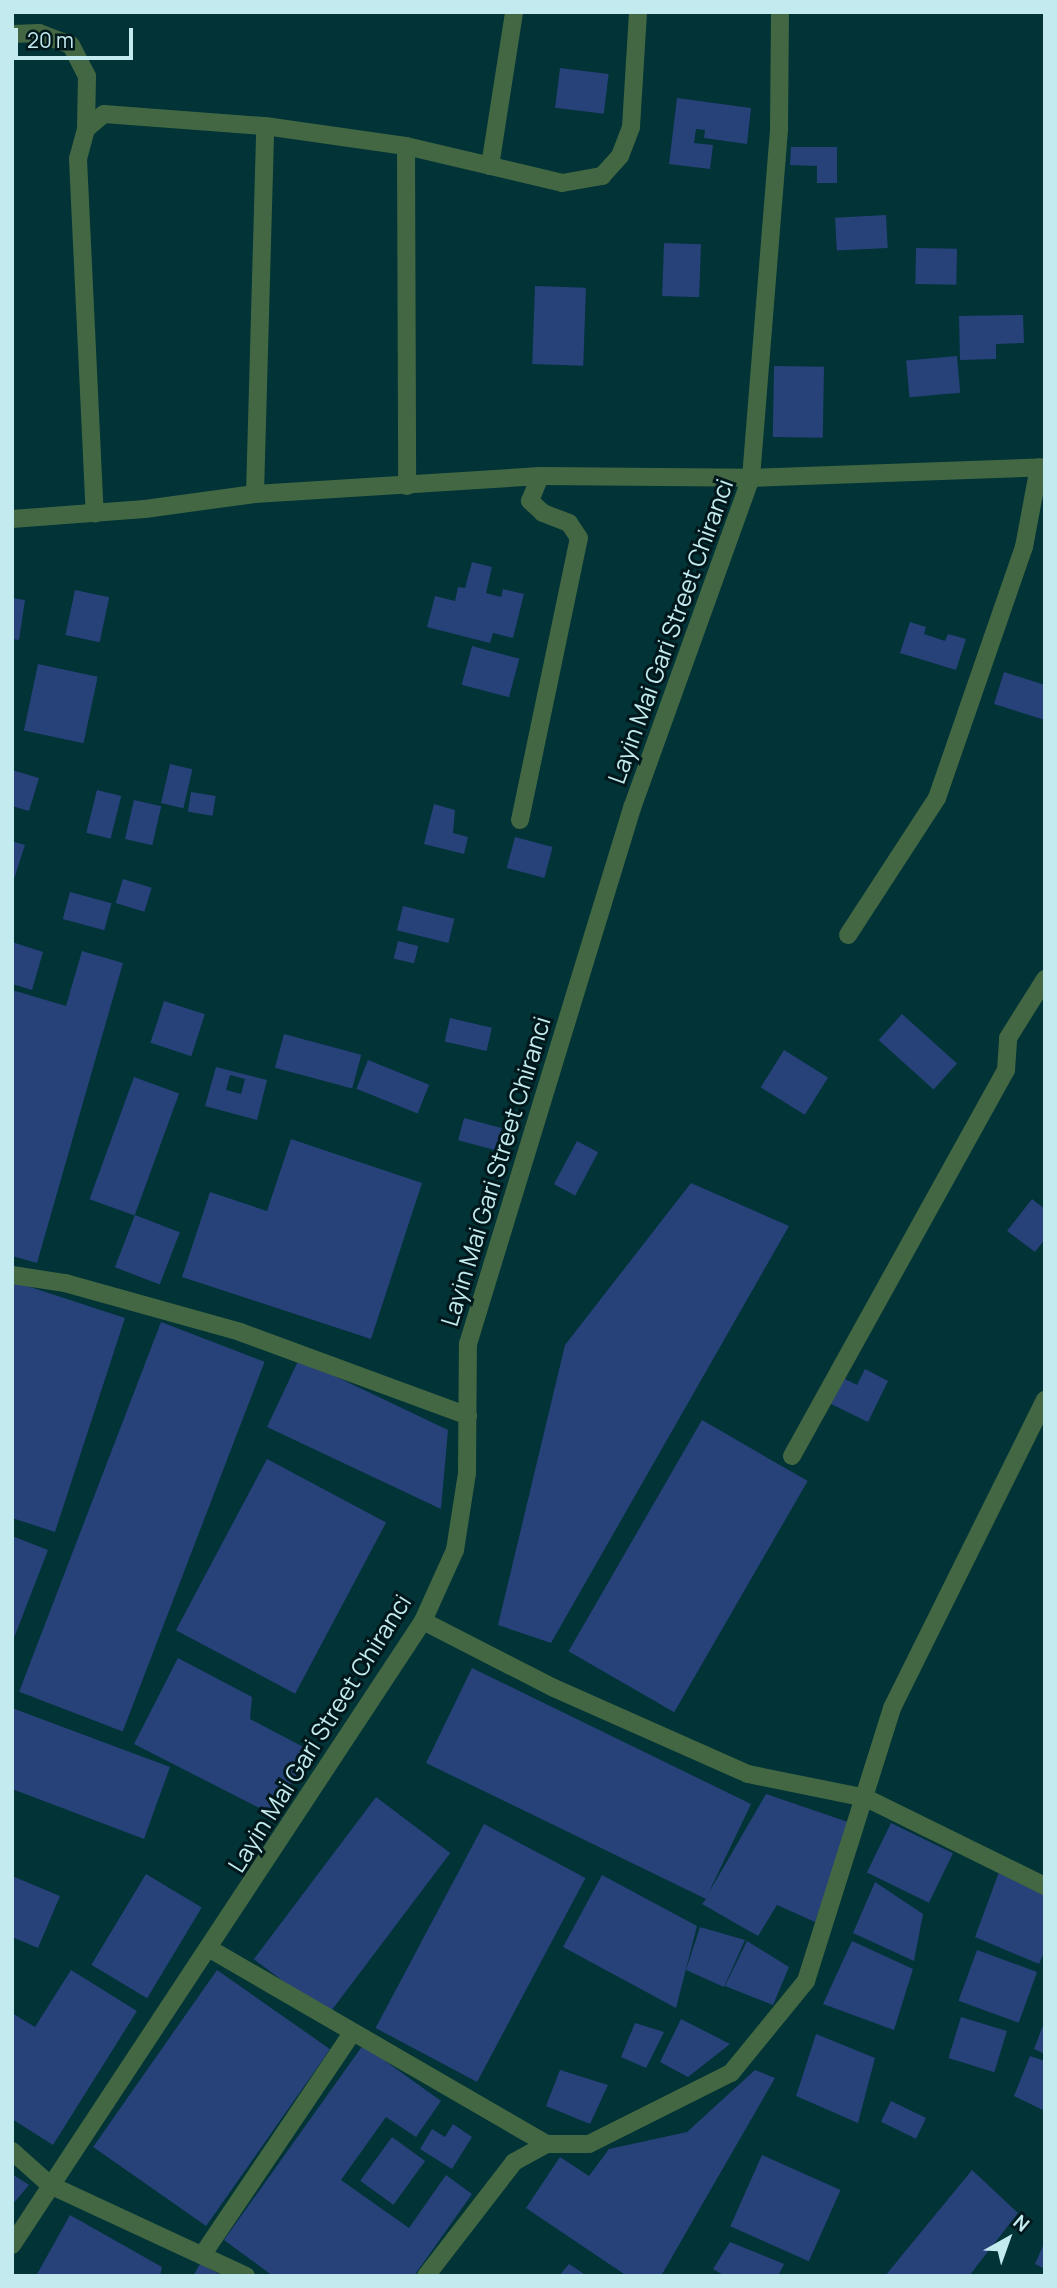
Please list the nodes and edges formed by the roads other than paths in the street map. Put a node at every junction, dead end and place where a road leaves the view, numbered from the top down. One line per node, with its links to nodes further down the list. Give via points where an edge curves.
1 (514, 12): 8 (street)
2 (638, 12): 8 (street, via 631,127 620,156 602,176 562,183)
3 (780, 12): 11 (street, Layin Mai Gari Street Chiranci, via 779,127)
4 (12, 34): 6 (street, via 39,33 71,46 87,76)
5 (265, 126): 6 (street, via 104,114); 7 (street); 13 (street)
6 (86, 129): 14 (street, via 78,159)
7 (406, 146): 8 (street); 12 (street)
8 (490, 166)
9 (1042, 467): 11 (street); 17 (street, via 1024,547 937,798)
10 (540, 475): 11 (street); 12 (street); 16 (street, via 530,501 543,513 569,523 579,538)
11 (751, 478): 21 (street, Layin Mai Gari Street Chiranci, via 632,808 472,1331)
12 (407, 486): 13 (street)
13 (255, 494): 14 (street)
14 (95, 514): 15 (street)
15 (12, 519)
16 (520, 820)
17 (848, 935)
18 (1045, 979): 22 (street, via 1008,1038 1006,1070)
19 (12, 1275): 21 (street, via 65,1283 240,1332)
20 (1045, 1399): 24 (street, via 891,1708)
21 (468, 1416): 23 (street, Layin Mai Gari Street Chiranci, via 467,1474 456,1550)
22 (792, 1456)
23 (423, 1621): 24 (street, via 554,1688 748,1774); 26 (street, Layin Mai Gari Street Chiranci)
24 (866, 1798): 25 (street); 28 (street, via 806,1981 731,2073 589,2144)
25 (1045, 1886)
26 (210, 1949): 27 (street); 30 (street, Layin Mai Gari Street Chiranci)
27 (352, 2033): 28 (street); 32 (street)
28 (545, 2144): 34 (street, via 514,2162)
29 (12, 2151): 30 (street)
30 (50, 2185): 31 (street, Layin Mai Gari Street Chiranci); 32 (street)
31 (12, 2245)
32 (203, 2255): 33 (street)
33 (246, 2276)
34 (426, 2276)

